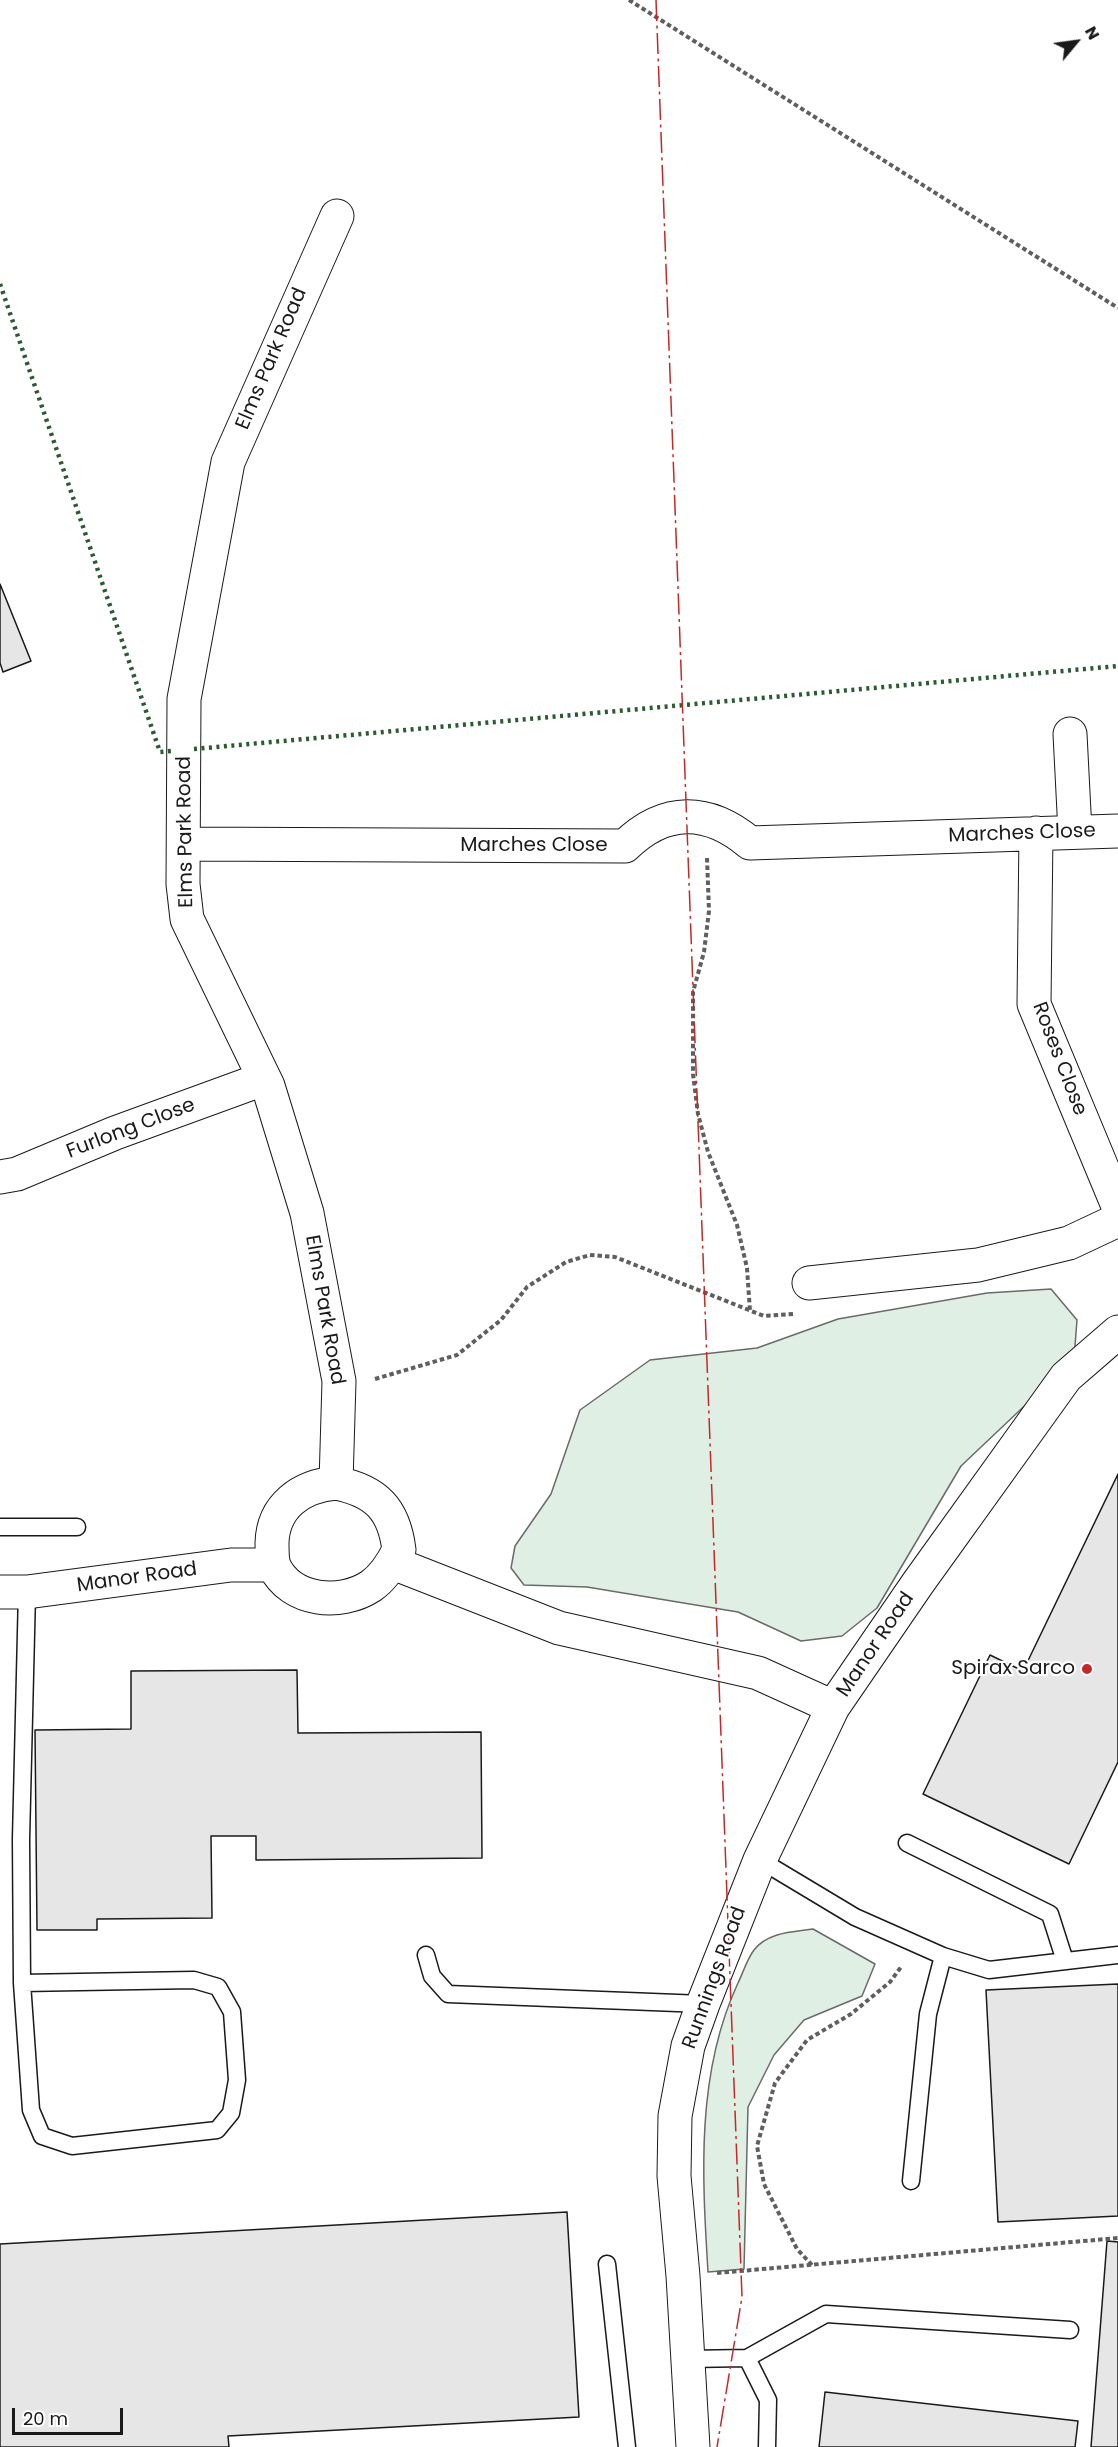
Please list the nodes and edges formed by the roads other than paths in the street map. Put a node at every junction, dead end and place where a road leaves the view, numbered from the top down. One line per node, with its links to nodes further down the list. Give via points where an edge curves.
1 (337, 216): 6 (street, Elms Park Road, via 228,462 183,699)
2 (1070, 735): 4 (street)
3 (1118, 831): 4 (street, Marches Close)
4 (1075, 832): 5 (street, Marches Close)
5 (1036, 833): 6 (street, Marches Close, via 750,843 734,829 693,816 655,823 625,846); 9 (street, Roses Close, via 1034,1004)
6 (185, 844): 7 (street, Elms Park Road, via 183,884 187,919)
7 (262, 1079): 8 (street, Furlong Close, via 17,1174); 13 (street, Elms Park Road, via 268,1086 307,1213 339,1381)
8 (0, 1177)
9 (1118, 1206)
10 (1118, 1220): 11 (street, via 1069,1243)
11 (805, 1298)
12 (1118, 1332): 19 (street, Manor Road, via 1066,1377)
13 (336, 1483): 16 (street, via 368,1493 391,1517 399,1550); 17 (street, via 307,1489 284,1507 273,1532)
14 (0, 1527): 15 (lane)
15 (77, 1527)
16 (393, 1563): 17 (street, via 384,1575 360,1592 331,1599 300,1592 287,1583); 19 (street, Manor Road, via 559,1628 758,1673)
17 (274, 1565): 18 (street, Manor Road, via 231,1565)
18 (13, 1592): 26 (lane)
19 (833, 1707): 21 (street, Runnings Road)
20 (907, 1843): 25 (lane, via 1050,1914)
21 (760, 1860): 24 (lane, via 855,1917); 27 (street, Runnings Road)
22 (426, 1955): 27 (lane, via 432,1976 448,1994)
23 (1118, 1955): 25 (lane)
24 (943, 1956): 25 (lane, via 989,1970); 28 (lane, via 928,2014)
25 (1065, 1961)
26 (22, 1983): 26 (lane, via 31,2110 42,2136 72,2146 217,2130 231,2113 237,2080 232,2012 218,1987 194,1980)
27 (703, 2004): 32 (street, Runnings Road, via 688,2046 675,2116 674,2176)
28 (911, 2181)
29 (607, 2264): 33 (lane)
30 (1070, 2330): 31 (lane, via 826,2314)
31 (747, 2358): 32 (lane); 35 (lane, via 768,2400)
32 (688, 2359): 34 (street, Runnings Road)
33 (627, 2447)
34 (693, 2447)
35 (767, 2447)

